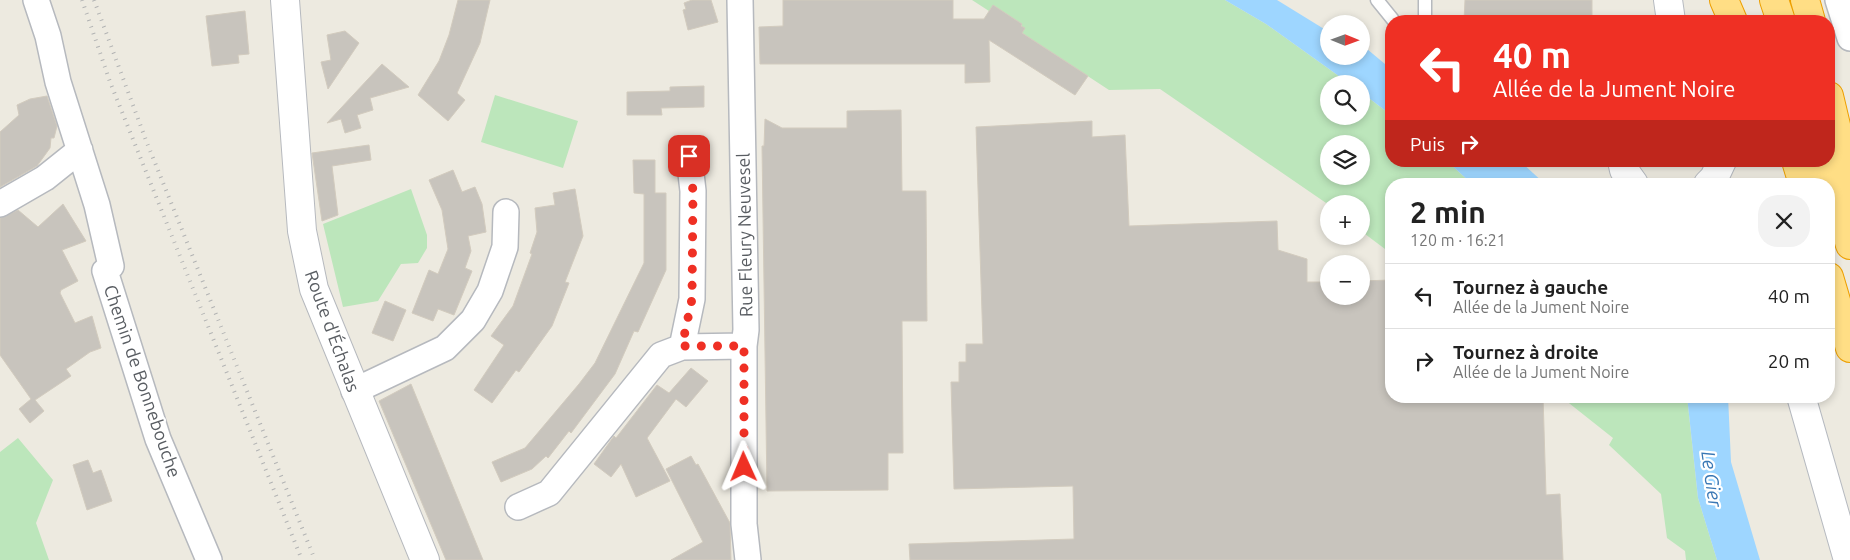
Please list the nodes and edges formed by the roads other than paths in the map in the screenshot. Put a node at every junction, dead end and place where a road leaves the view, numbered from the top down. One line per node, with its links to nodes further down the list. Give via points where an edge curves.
1 (36, 0): 21 (street, Chemin de Bonnebouche)
2 (285, 0): 34 (street, Route d'Échalas, via 302,231 314,289)
3 (740, 0): 32 (street, Rue Fleury Neuvesel)
4 (1377, 0): 12 (lane)
5 (1425, 0): 13 (lane)
6 (1668, 0): 14 (street)
7 (1724, 0): 15 (highway)
8 (1745, 0): 16 (highway)
9 (1774, 0): 17 (highway)
10 (1805, 0): 18 (highway)
11 (1838, 0): 19 (street)
12 (1389, 15)
13 (1425, 15)
14 (1670, 15)
15 (1730, 15)
16 (1750, 15)
17 (1779, 15)
18 (1809, 15)
19 (1850, 38)
20 (1835, 121): 25 (highway)
21 (80, 150): 27 (street, via 45,178); 37 (street, Chemin de Bonnebouche, via 111,266 105,271 158,439)
22 (689, 156): 31 (street, via 693,191 692,299)
23 (1623, 167): 24 (street)
24 (1630, 178)
25 (1850, 184)
26 (1835, 195): 29 (highway)
27 (0, 204)
28 (506, 212): 34 (street, via 505,248 490,291 473,320 445,348)
29 (1850, 245)
30 (1835, 297): 33 (highway)
31 (682, 346): 32 (street); 36 (street, via 661,355 549,493)
32 (744, 346): 39 (street, Rue Fleury Neuvesel, via 744,524)
33 (1850, 348)
34 (354, 391): 38 (street, Route d'Échalas)
35 (1803, 403): 40 (street)
36 (518, 507)
37 (210, 560)
38 (425, 560)
39 (748, 560)
40 (1848, 560)

